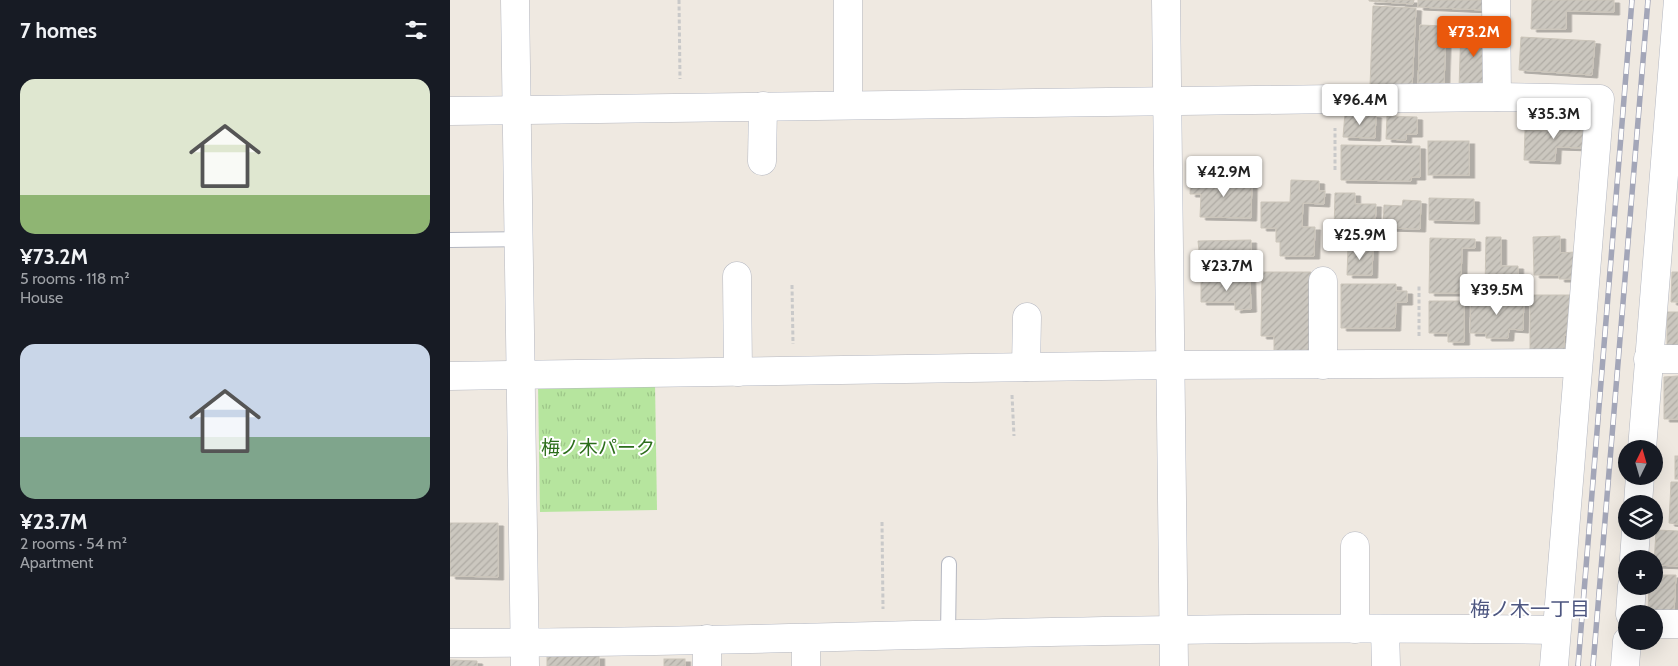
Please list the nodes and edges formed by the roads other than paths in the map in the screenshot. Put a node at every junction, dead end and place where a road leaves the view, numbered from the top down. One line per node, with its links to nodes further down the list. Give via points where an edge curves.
1 (515, 0): 12 (street)
2 (848, 0): 9 (street)
3 (1166, 0): 8 (street)
4 (1496, 0): 7 (street)
5 (1678, 0): 6 (street)
6 (1674, 96): 14 (street)
7 (1497, 98): 8 (street); 22 (street, via 1600,100)
8 (1167, 100): 9 (street); 23 (street)
9 (848, 104): 10 (street)
10 (763, 106): 12 (street); 13 (street)
11 (450, 110): 12 (street)
12 (517, 110): 15 (street)
13 (762, 161)
14 (1671, 181): 20 (street)
15 (519, 239): 16 (lane); 27 (street)
16 (450, 240)
17 (737, 276): 26 (street)
18 (1322, 281): 24 (street)
19 (1027, 317): 25 (street)
20 (1648, 359): 21 (street); 29 (street)
21 (1678, 359)
22 (1578, 363): 24 (street); 37 (street)
23 (1171, 365): 24 (street); 25 (street); 36 (street)
24 (1322, 365)
25 (1019, 367): 26 (street)
26 (738, 372): 27 (street)
27 (522, 375): 28 (street); 43 (street)
28 (450, 376)
29 (1643, 440)
30 (1355, 546): 34 (street)
31 (949, 564): 38 (lane)
32 (1663, 624): 33 (street)
33 (1678, 624)
34 (1355, 629): 35 (street); 36 (street)
35 (1385, 629): 37 (street); 47 (street)
36 (1173, 630): 38 (street); 46 (street)
37 (1556, 630): 48 (street)
38 (948, 635): 39 (street)
39 (806, 638): 40 (street); 45 (street)
40 (707, 639): 43 (street); 44 (street)
41 (450, 642): 43 (street)
42 (1626, 650): 49 (street)
43 (525, 654)
44 (707, 666)
45 (806, 666)
46 (1174, 666)
47 (1386, 666)
48 (1554, 666)
49 (1625, 666)

